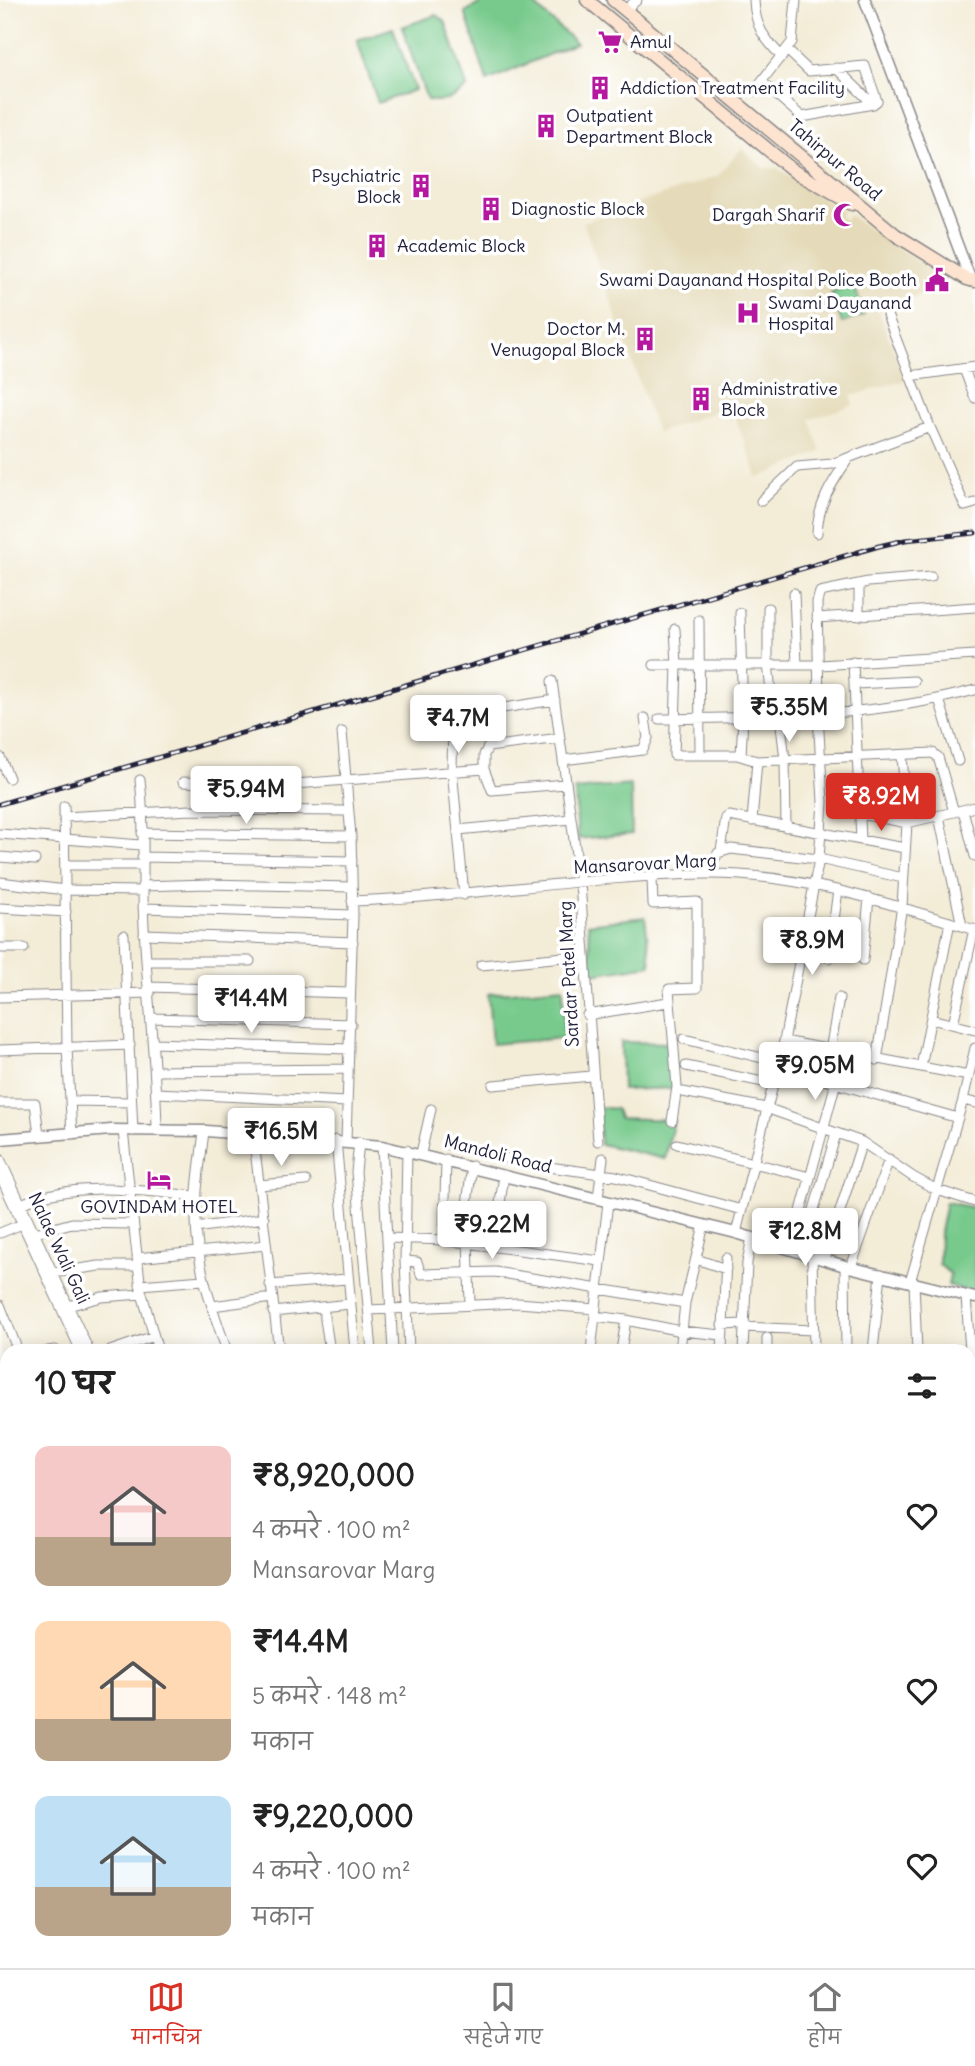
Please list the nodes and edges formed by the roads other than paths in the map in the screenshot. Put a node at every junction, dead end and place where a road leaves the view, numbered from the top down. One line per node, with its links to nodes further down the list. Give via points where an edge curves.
1 (587, 0): 7 (main road, Tahirpur Road)
2 (613, 0): 6 (main road, Tahirpur Road)
3 (754, 0): 8 (street, via 761,35)
4 (796, 0): 8 (street, via 796,32)
5 (865, 0): 14 (street)
6 (632, 3): 7 (main road); 13 (main road, Tahirpur Road)
7 (614, 23): 13 (main road, Tahirpur Road, via 785,164)
8 (784, 53): 9 (street, via 809,71); 10 (street)
9 (836, 68): 12 (street); 12 (street, via 865,66 877,101)
10 (762, 82): 11 (street); 12 (street, via 802,117)
11 (754, 91)
12 (873, 104)
13 (819, 178): 14 (main road, Tahirpur Road, via 895,235)
14 (973, 281)
15 (887, 316): 18 (street)
16 (975, 367): 17 (street)
17 (964, 369): 18 (street); 19 (street)
18 (910, 376): 20 (street)
19 (975, 398)
20 (930, 427): 21 (street); 23 (street, via 965,506)
21 (849, 457): 22 (street, via 832,464 797,467); 24 (street, via 828,489)
22 (761, 500)
23 (975, 503)
24 (817, 533)
25 (931, 577): 32 (street, via 820,592)
26 (859, 589): 31 (street)
27 (794, 593): 38 (street)
28 (975, 607): 31 (street)
29 (768, 608): 37 (street)
30 (740, 613): 42 (street)
31 (859, 616): 32 (street)
32 (817, 618): 43 (street)
33 (699, 620): 41 (street)
34 (675, 629): 40 (street)
35 (975, 655): 36 (street)
36 (853, 662): 43 (street); 46 (street)
37 (768, 664): 38 (street); 42 (street); 56 (street)
38 (797, 664): 43 (street)
39 (654, 665): 40 (street)
40 (677, 665): 41 (street); 54 (street)
41 (698, 665): 42 (street); 53 (street)
42 (741, 665): 55 (street)
43 (820, 665): 48 (street)
44 (552, 681): 50 (street, Sardar Patel Marg)
45 (915, 681): 46 (street)
46 (855, 684): 51 (street)
47 (975, 690): 49 (street)
48 (819, 698)
49 (939, 699): 51 (street); 70 (street)
50 (555, 700): 60 (street, Sardar Patel Marg); 72 (street, via 458,716 452,727)
51 (856, 712): 52 (street); 65 (street)
52 (818, 715): 56 (street); 66 (street)
53 (699, 717): 54 (street); 55 (street); 61 (street)
54 (674, 718): 58 (street); 61 (street, via 673,755)
55 (743, 718): 56 (street); 62 (street)
56 (777, 718): 68 (street)
57 (645, 719): 67 (street, via 648,738 643,750)
58 (659, 719)
59 (342, 732): 75 (street)
60 (560, 738): 67 (street, Sardar Patel Marg); 71 (street, via 488,747)
61 (700, 754): 62 (street)
62 (741, 755): 69 (street)
63 (902, 755): 65 (street); 82 (street, via 936,755); 88 (street)
64 (0, 757): 73 (street)
65 (859, 757): 66 (street); 83 (street)
66 (821, 758): 68 (street); 91 (street)
67 (563, 760): 77 (street, Sardar Patel Marg)
68 (785, 760): 69 (street); 89 (street)
69 (757, 761): 87 (street)
70 (958, 761)
71 (484, 769): 72 (street); 77 (street, via 492,790)
72 (452, 770): 75 (street); 90 (street)
73 (9, 778)
74 (139, 780): 80 (street)
75 (346, 781): 76 (street, via 271,786); 81 (street)
76 (183, 782)
77 (566, 783): 86 (street, Sardar Patel Marg)
78 (64, 806): 85 (street)
79 (975, 807): 82 (street)
80 (143, 811): 81 (street); 85 (street); 92 (street)
81 (348, 811): 94 (street)
82 (958, 811): 84 (street); 100 (street)
83 (861, 814): 88 (street); 95 (street)
84 (939, 816): 88 (street); 126 (street)
85 (64, 817): 96 (street)
86 (571, 820): 90 (street); 111 (street, Sardar Patel Marg)
87 (752, 821): 89 (street); 99 (street, via 726,817)
88 (907, 823): 98 (street)
89 (786, 827): 91 (street)
90 (458, 830): 117 (street)
91 (822, 831): 95 (street); 102 (street)
92 (142, 833): 94 (street); 97 (street)
93 (0, 834): 96 (street)
94 (351, 836): 105 (street)
95 (861, 840): 98 (street)
96 (65, 841): 97 (street); 106 (street)
97 (141, 845): 104 (street)
98 (905, 848): 109 (street)
99 (721, 851): 102 (street); 107 (street)
100 (975, 856)
101 (0, 858): 103 (street)
102 (818, 859): 109 (street); 112 (street)
103 (35, 860)
104 (142, 861): 105 (street); 106 (street); 114 (street)
105 (352, 861): 113 (street)
106 (65, 865): 115 (street)
107 (707, 874): 108 (street, Mansarovar Marg); 112 (street, Mansarovar Marg)
108 (652, 878): 111 (street, Mansarovar Marg); 146 (street, via 653,904 697,902 697,988 669,989)
109 (903, 878): 120 (street)
110 (0, 882): 115 (street)
111 (580, 883): 117 (street, Mansarovar Marg); 135 (street, Sardar Patel Marg)
112 (814, 884): 116 (street, Mansarovar Marg); 130 (street)
113 (352, 887): 114 (street, via 208,884); 119 (street)
114 (142, 888): 115 (street); 122 (street)
115 (65, 890): 123 (street)
116 (838, 890): 118 (street, Mansarovar Marg); 132 (street)
117 (464, 895): 119 (street, Mansarovar Marg)
118 (869, 898): 120 (street, Mansarovar Marg); 132 (street, via 864,955)
119 (352, 901): 124 (street)
120 (902, 906): 125 (street, Mansarovar Marg); 162 (street)
121 (0, 908): 123 (street)
122 (143, 908): 124 (street); 128 (street)
123 (66, 912): 143 (street)
124 (353, 915): 131 (street)
125 (950, 922): 126 (street, Mansarovar Marg); 149 (street)
126 (962, 926): 127 (street, Mansarovar Marg)
127 (975, 929): 151 (street)
128 (144, 934): 131 (street); 137 (street)
129 (124, 935): 142 (street)
130 (805, 937): 132 (street); 154 (street)
131 (352, 942): 141 (street)
132 (831, 943): 136 (street)
133 (0, 948): 134 (street)
134 (24, 948)
135 (584, 954): 139 (street); 147 (street, Sardar Patel Marg)
136 (829, 958)
137 (147, 961): 138 (street); 140 (street)
138 (250, 961)
139 (481, 965)
140 (150, 990): 141 (street); 142 (street); 148 (street)
141 (350, 993): 150 (street)
142 (127, 994): 143 (street); 156 (street)
143 (66, 997): 144 (street); 157 (street)
144 (0, 998)
145 (839, 998): 161 (street)
146 (668, 1002): 147 (street); 184 (street, via 676,1054)
147 (587, 1015): 168 (street, Sardar Patel Marg)
148 (152, 1018): 150 (street); 155 (street)
149 (931, 1019): 151 (street); 165 (street)
150 (351, 1024): 159 (street)
151 (953, 1024): 152 (street)
152 (975, 1030)
153 (684, 1040): 163 (street)
154 (784, 1041): 161 (street); 163 (street)
155 (154, 1043): 159 (street); 167 (street)
156 (130, 1045): 157 (street); 177 (street)
157 (67, 1048): 160 (street); 176 (street)
158 (975, 1048): 169 (street)
159 (349, 1049): 166 (street)
160 (0, 1050)
161 (830, 1051): 162 (street)
162 (877, 1060): 165 (street)
163 (779, 1064): 170 (street); 171 (street)
164 (686, 1066): 171 (street)
165 (921, 1068): 169 (street)
166 (348, 1069): 167 (street); 178 (street)
167 (156, 1071): 174 (street)
168 (591, 1076): 172 (street); 195 (street, Sardar Patel Marg)
169 (969, 1076): 175 (street)
170 (836, 1082): 183 (street); 186 (street)
171 (773, 1084): 181 (street)
172 (493, 1085)
173 (683, 1092): 181 (street)
174 (157, 1093): 178 (street); 185 (street)
175 (963, 1100): 180 (street); 183 (street)
176 (71, 1101): 177 (street); 190 (street)
177 (131, 1102): 187 (street)
178 (347, 1102): 194 (street)
179 (0, 1103): 192 (street, via 34,1103)
180 (975, 1103)
181 (766, 1108): 186 (street); 207 (street)
182 (431, 1109): 202 (street)
183 (958, 1118): 215 (street)
184 (672, 1121)
185 (157, 1130): 187 (street, Mandoli Road); 188 (street, Mandoli Road)
186 (822, 1130): 191 (street); 212 (street)
187 (128, 1131): 190 (street, Mandoli Road); 216 (street)
188 (204, 1131): 189 (street, Mandoli Road); 217 (street)
189 (253, 1133): 194 (street, Mandoli Road); 214 (street)
190 (72, 1134): 192 (street, Mandoli Road)
191 (836, 1134): 197 (street); 238 (street)
192 (39, 1135): 193 (street, Mandoli Road)
193 (0, 1139)
194 (341, 1140): 196 (street, Mandoli Road); 251 (street)
195 (598, 1141)
196 (359, 1142): 200 (street, Mandoli Road); 267 (street, via 357,1181)
197 (862, 1142): 206 (street); 240 (street)
198 (446, 1144): 211 (street, via 534,1166)
199 (677, 1144): 207 (street)
200 (382, 1146): 201 (street, Mandoli Road); 231 (street)
201 (407, 1150): 202 (street, Mandoli Road); 232 (street)
202 (421, 1153): 205 (street, Mandoli Road)
203 (603, 1158): 211 (street)
204 (0, 1159): 220 (street, Nalae Wali Gali)
205 (446, 1159): 208 (street, Mandoli Road); 233 (street)
206 (889, 1159): 215 (street); 245 (street)
207 (754, 1163): 212 (street); 221 (street)
208 (472, 1166): 210 (street, Mandoli Road); 234 (street)
209 (0, 1175): 223 (street)
210 (505, 1175): 218 (street, Mandoli Road); 236 (street)
211 (599, 1175): 218 (street); 221 (street, via 647,1183)
212 (810, 1177): 238 (street)
213 (306, 1181): 214 (street)
214 (259, 1185): 222 (street)
215 (937, 1190): 219 (street); 252 (street)
216 (131, 1191): 217 (street); 220 (street, via 52,1193); 224 (street)
217 (197, 1196): 226 (street)
218 (603, 1200): 225 (street, Mandoli Road); 243 (street)
219 (975, 1202)
220 (21, 1204): 229 (street, Nalae Wali Gali)
221 (742, 1210): 228 (street)
222 (264, 1218): 226 (street); 235 (street)
223 (22, 1224): 227 (street); 229 (street)
224 (133, 1224): 229 (street, via 72,1223); 244 (street)
225 (704, 1225): 228 (street, Mandoli Road); 241 (street)
226 (196, 1228): 237 (street)
227 (0, 1233)
228 (736, 1233): 230 (street, Mandoli Road)
229 (31, 1234): 248 (street, Nalae Wali Gali); 279 (street)
230 (752, 1237): 238 (street, Mandoli Road); 271 (street)
231 (387, 1238): 232 (street); 265 (street)
232 (405, 1238): 233 (street); 242 (street)
233 (444, 1240): 234 (street)
234 (467, 1243): 236 (street); 247 (street)
235 (266, 1245): 237 (street); 253 (street)
236 (494, 1247): 243 (street)
237 (198, 1250): 244 (street); 250 (street)
238 (801, 1251): 240 (street, Mandoli Road); 273 (street)
239 (726, 1258): 246 (street)
240 (825, 1258): 245 (street, Mandoli Road)
241 (696, 1259): 246 (street); 258 (street)
242 (405, 1261): 247 (street, via 417,1262 421,1274); 266 (street)
243 (600, 1261): 254 (street)
244 (138, 1262): 248 (street); 255 (street)
245 (848, 1266): 249 (street, Mandoli Road); 297 (street)
246 (726, 1269): 272 (street)
247 (467, 1270): 254 (street); 261 (street)
248 (53, 1273): 263 (street, Nalae Wali Gali)
249 (881, 1274): 252 (street, Mandoli Road); 298 (street)
250 (204, 1279): 255 (street); 262 (street)
251 (347, 1279): 253 (street); 259 (street)
252 (912, 1282): 256 (street, Mandoli Road); 299 (street)
253 (270, 1285): 257 (street)
254 (597, 1286): 258 (street); 269 (street)
255 (141, 1289): 263 (street); 275 (street)
256 (970, 1297): 277 (street)
257 (272, 1298): 262 (street); 268 (street)
258 (685, 1303): 274 (street)
259 (350, 1304): 264 (street); 286 (street)
260 (0, 1305): 278 (street)
261 (470, 1305): 266 (street); 269 (street, via 518,1303)
262 (212, 1306): 283 (street)
263 (68, 1307): 280 (street, Nalae Wali Gali)
264 (323, 1307): 268 (street); 285 (street)
265 (391, 1308): 266 (street); 267 (street); 288 (street)
266 (405, 1308): 289 (street)
267 (369, 1310): 287 (street)
268 (274, 1312): 284 (street)
269 (596, 1312): 270 (street); 290 (street)
270 (626, 1320): 274 (street); 291 (street)
271 (743, 1325): 272 (street); 273 (street); 294 (street)
272 (722, 1330): 274 (street); 293 (street)
273 (814, 1330): 296 (street)
274 (681, 1331): 292 (street)
275 (154, 1336): 281 (street); 282 (street)
276 (767, 1338): 295 (street)
277 (972, 1340)
278 (15, 1344)
279 (78, 1344)
280 (86, 1344)
281 (131, 1344)
282 (156, 1344)
283 (226, 1344)
284 (278, 1344)
285 (329, 1344)
286 (354, 1344)
287 (371, 1344)
288 (394, 1344)
289 (408, 1344)
290 (593, 1344)
291 (622, 1344)
292 (680, 1344)
293 (722, 1344)
294 (743, 1344)
295 (767, 1344)
296 (814, 1344)
297 (845, 1344)
298 (874, 1344)
299 (917, 1344)

